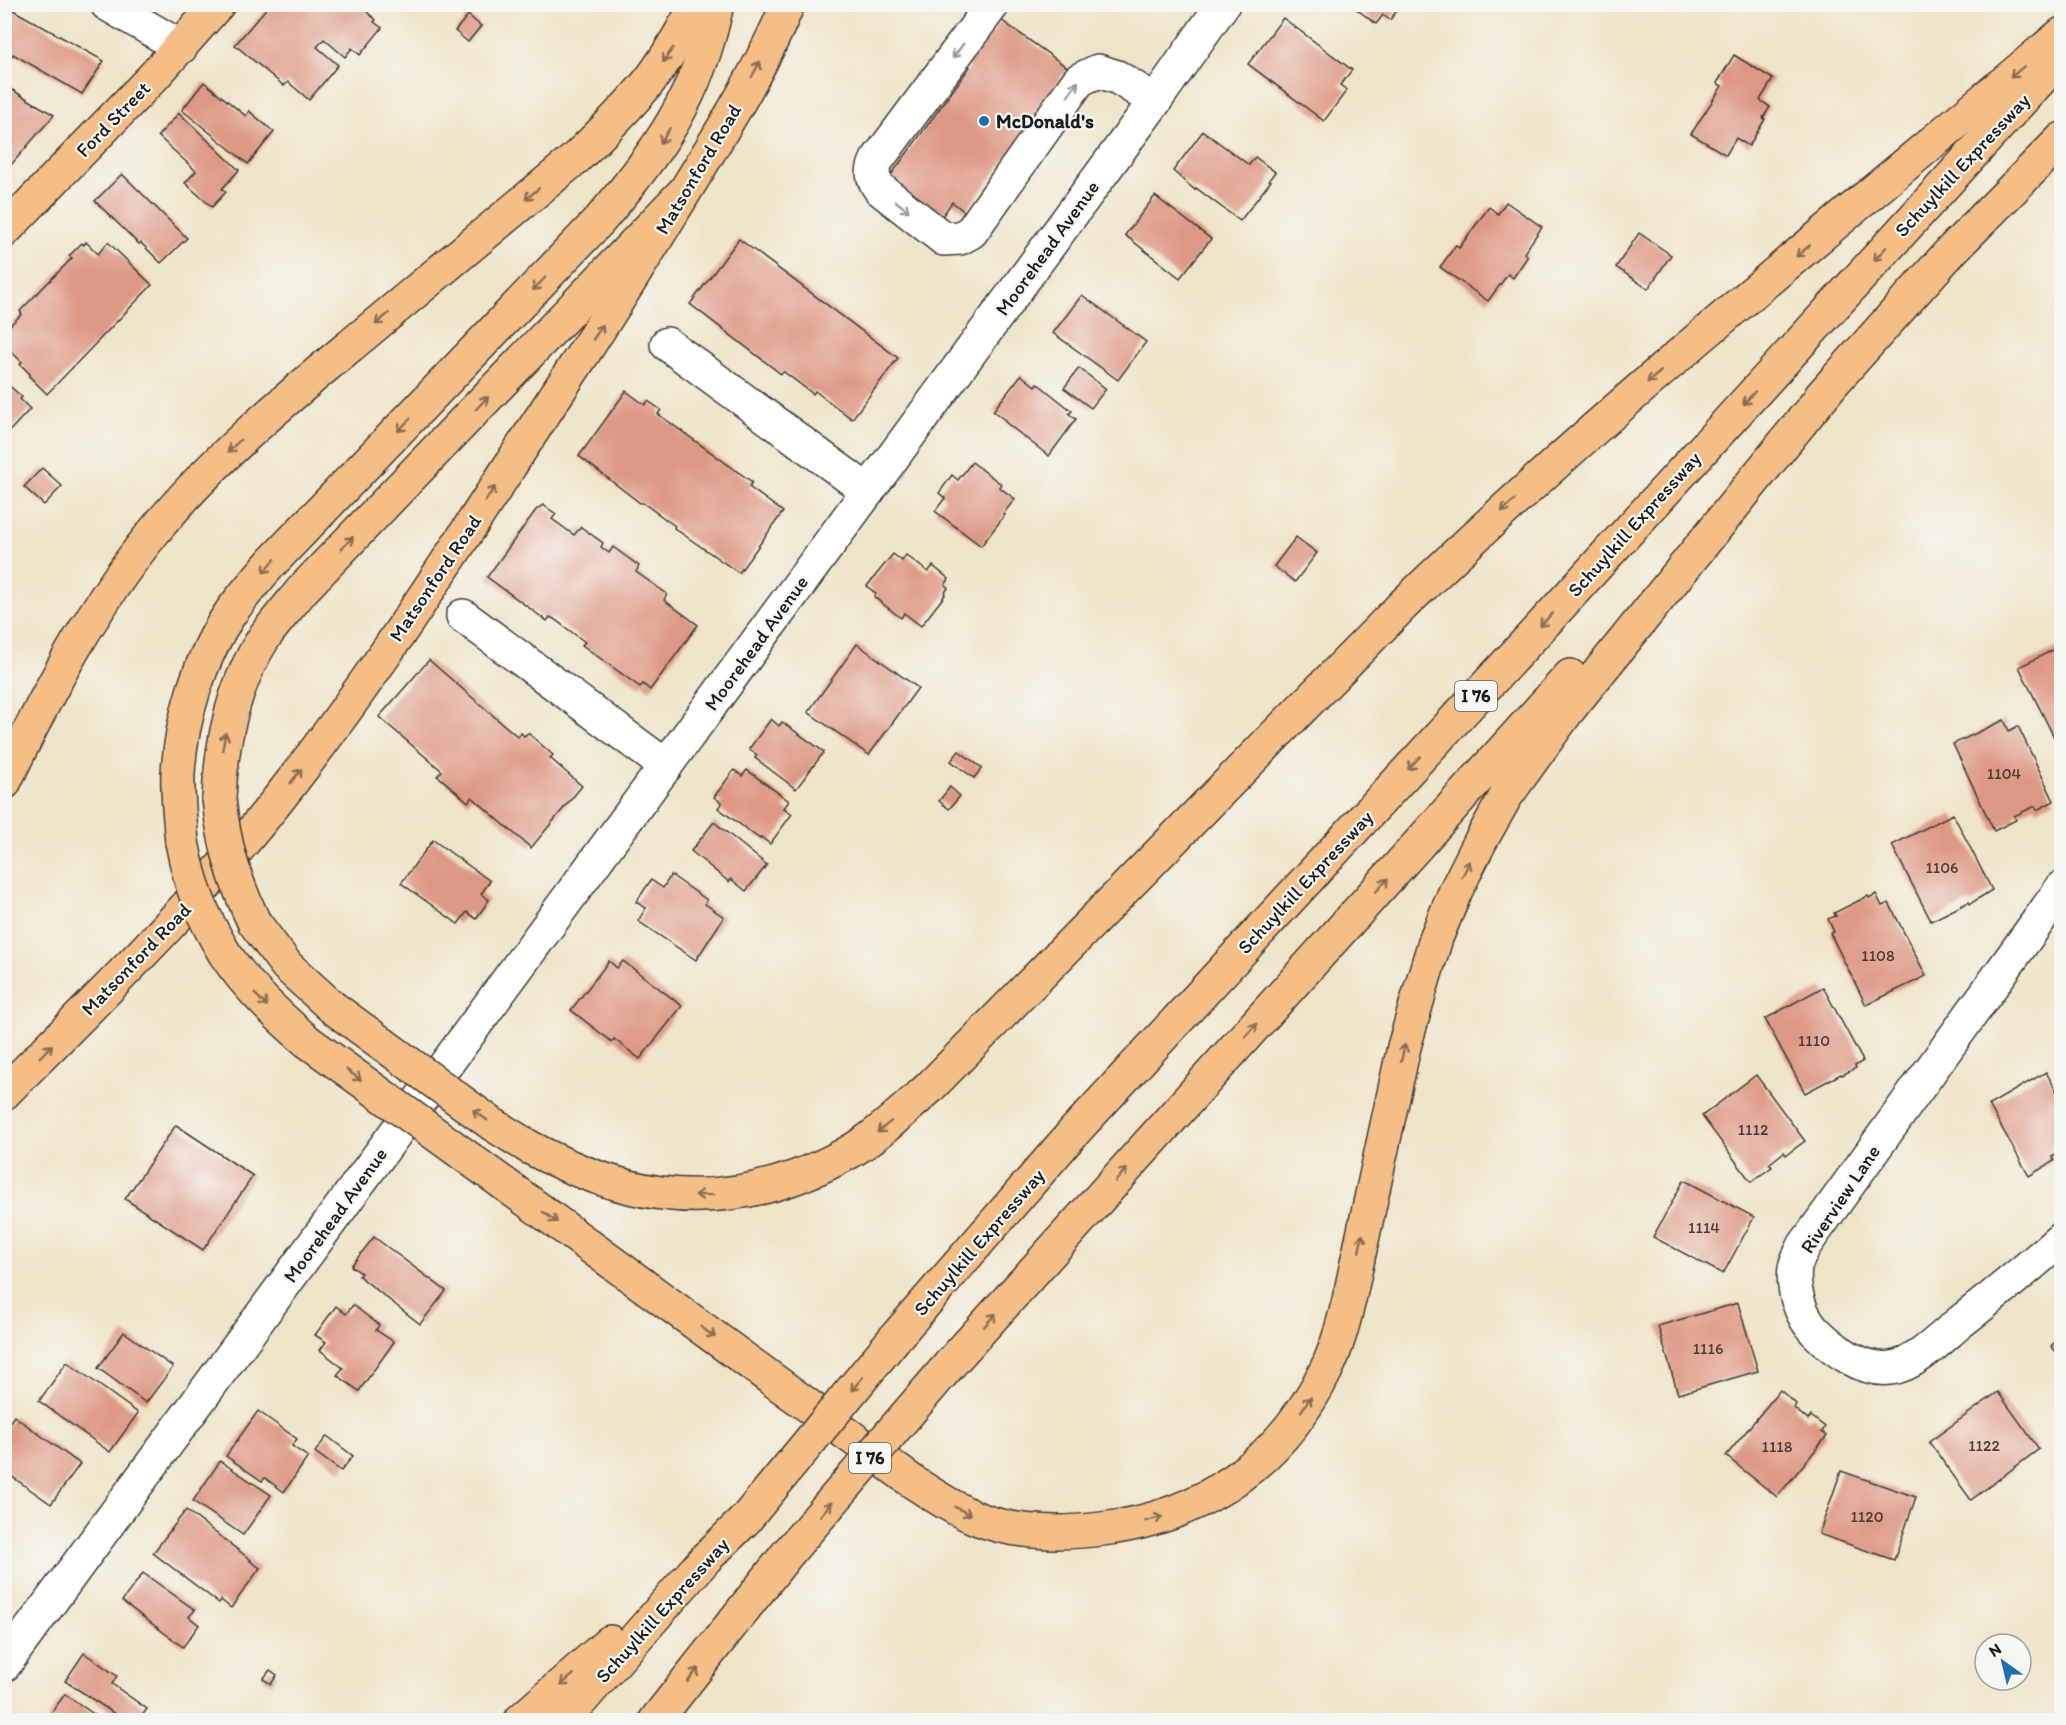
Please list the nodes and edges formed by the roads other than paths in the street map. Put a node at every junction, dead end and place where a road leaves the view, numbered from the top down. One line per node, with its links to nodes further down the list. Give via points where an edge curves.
1 (107, 4): 9 (street)
2 (218, 4): 9 (main road, Ford Street)
3 (697, 4): 20 (main road, one-way to 20, via 648,83 576,158 296,391 196,483 152,534 77,641)
4 (717, 4): 16 (main road, one-way to 16, bridge, via 710,38 682,108 630,185 272,562 230,614 200,673 188,707 178,774 182,842 196,901 225,954 259,998 307,1041 913,1482 977,1518 1008,1528 1086,1531 1164,1516 1201,1501 1233,1481 1265,1456 1289,1429 1310,1401 1340,1335 1404,1047 1436,938 1480,842 1506,796 1566,713)
5 (788, 4): 13 (main road, Matsonford Road, one-way to 5, via 742,96)
6 (993, 4): 11 (street, one-way to 11, via 872,171 880,189 944,239 960,238 971,232 1079,80 1098,71 1117,77)
7 (1223, 4): 11 (street, Moorehead Avenue)
8 (2061, 34): 13 (main road, one-way to 13, bridge, via 1625,401 1475,535 928,1089 871,1138 809,1172 775,1184 705,1196 657,1192 597,1178 562,1164 492,1124 332,1007 287,966 254,922 229,862 219,799 228,718 251,661 272,628 303,589)
9 (181, 47): 14 (main road, Ford Street)
10 (2061, 56): 24 (main road, Schuylkill Expressway / I 76, one-way to 24, bridge, via 1072,1134 894,1339 745,1520)
11 (1155, 101): 17 (street, Moorehead Avenue)
12 (2061, 139): 16 (main road, I 76, via 1952,250)
13 (684, 192): 22 (main road, Matsonford Road, one-way to 13, via 210,881 320,745 607,319)
14 (10, 217)
15 (667, 344): 17 (street)
16 (1836, 379): 26 (main road, I 76, one-way to 16, bridge, via 788,1553 951,1363)
17 (868, 491): 19 (street, Moorehead Avenue)
18 (463, 616): 19 (street)
19 (666, 766): 25 (street, Moorehead Avenue)
20 (4, 783)
21 (2061, 888): 23 (street, Riverview Lane, via 1804,1246 1795,1267 1797,1302 1809,1324 1830,1345 1873,1367 1892,1368 1917,1358)
22 (4, 1093)
23 (2061, 1238)
24 (706, 1558): 27 (main road, one-way to 27); 28 (main road, Schuylkill Expressway / I 76)
25 (4, 1665)
26 (661, 1715)
27 (521, 1720)
28 (564, 1720)

